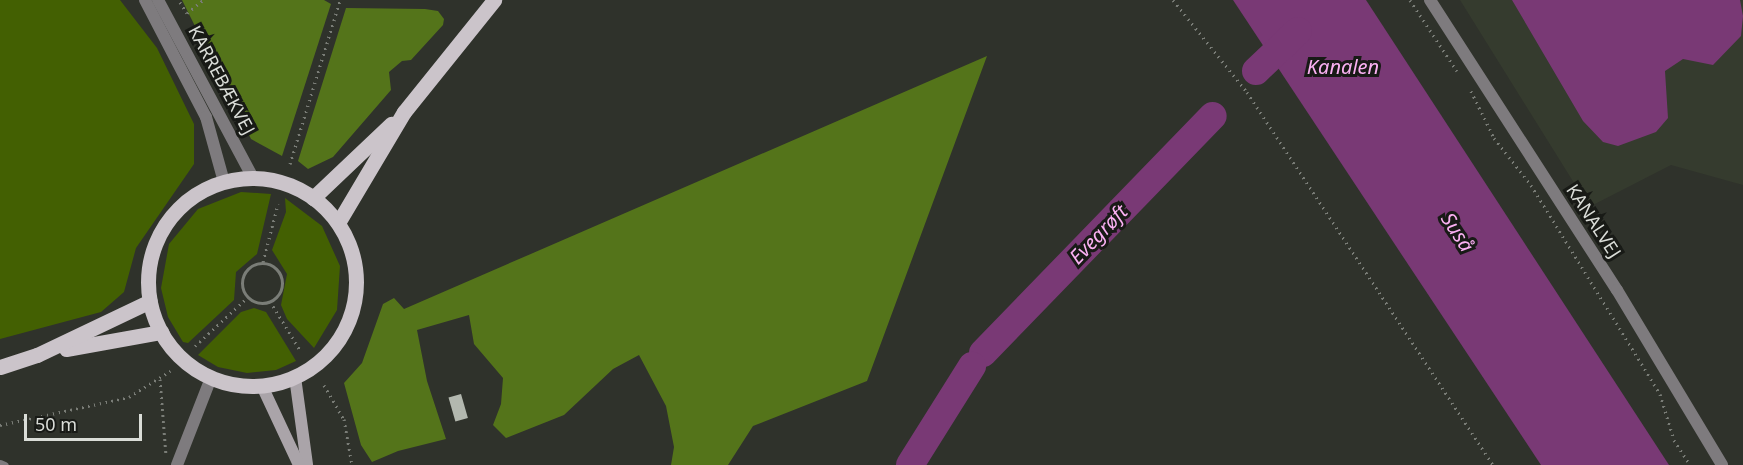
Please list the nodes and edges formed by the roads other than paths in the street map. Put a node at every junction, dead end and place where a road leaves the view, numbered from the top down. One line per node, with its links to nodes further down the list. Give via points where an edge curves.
1 (145, 0): 7 (street, KARREBÆKVEJ, via 206,117)
2 (158, 0): 6 (street, KARREBÆKVEJ)
3 (494, 0): 5 (main road)
4 (1430, 0): 22 (street, KANALVEJ, via 1617,290)
5 (404, 112): 8 (main road); 9 (main road)
6 (253, 178): 7 (main road); 8 (main road, via 285,183)
7 (224, 182): 10 (main road, via 185,202 170,218 151,258)
8 (313, 198): 9 (main road)
9 (338, 223): 14 (main road, via 355,265 353,310 331,350)
10 (150, 301): 11 (main road); 12 (main road)
11 (161, 332): 12 (main road); 15 (main road, via 182,359)
12 (37, 355): 13 (main road)
13 (0, 367)
14 (295, 377): 16 (main road); 21 (main road)
15 (212, 378): 16 (main road); 19 (street)
16 (262, 386): 20 (main road)
17 (0, 463): 18 (lane)
18 (5, 465)
19 (177, 465)
20 (299, 465)
21 (307, 465)
22 (1722, 465)

